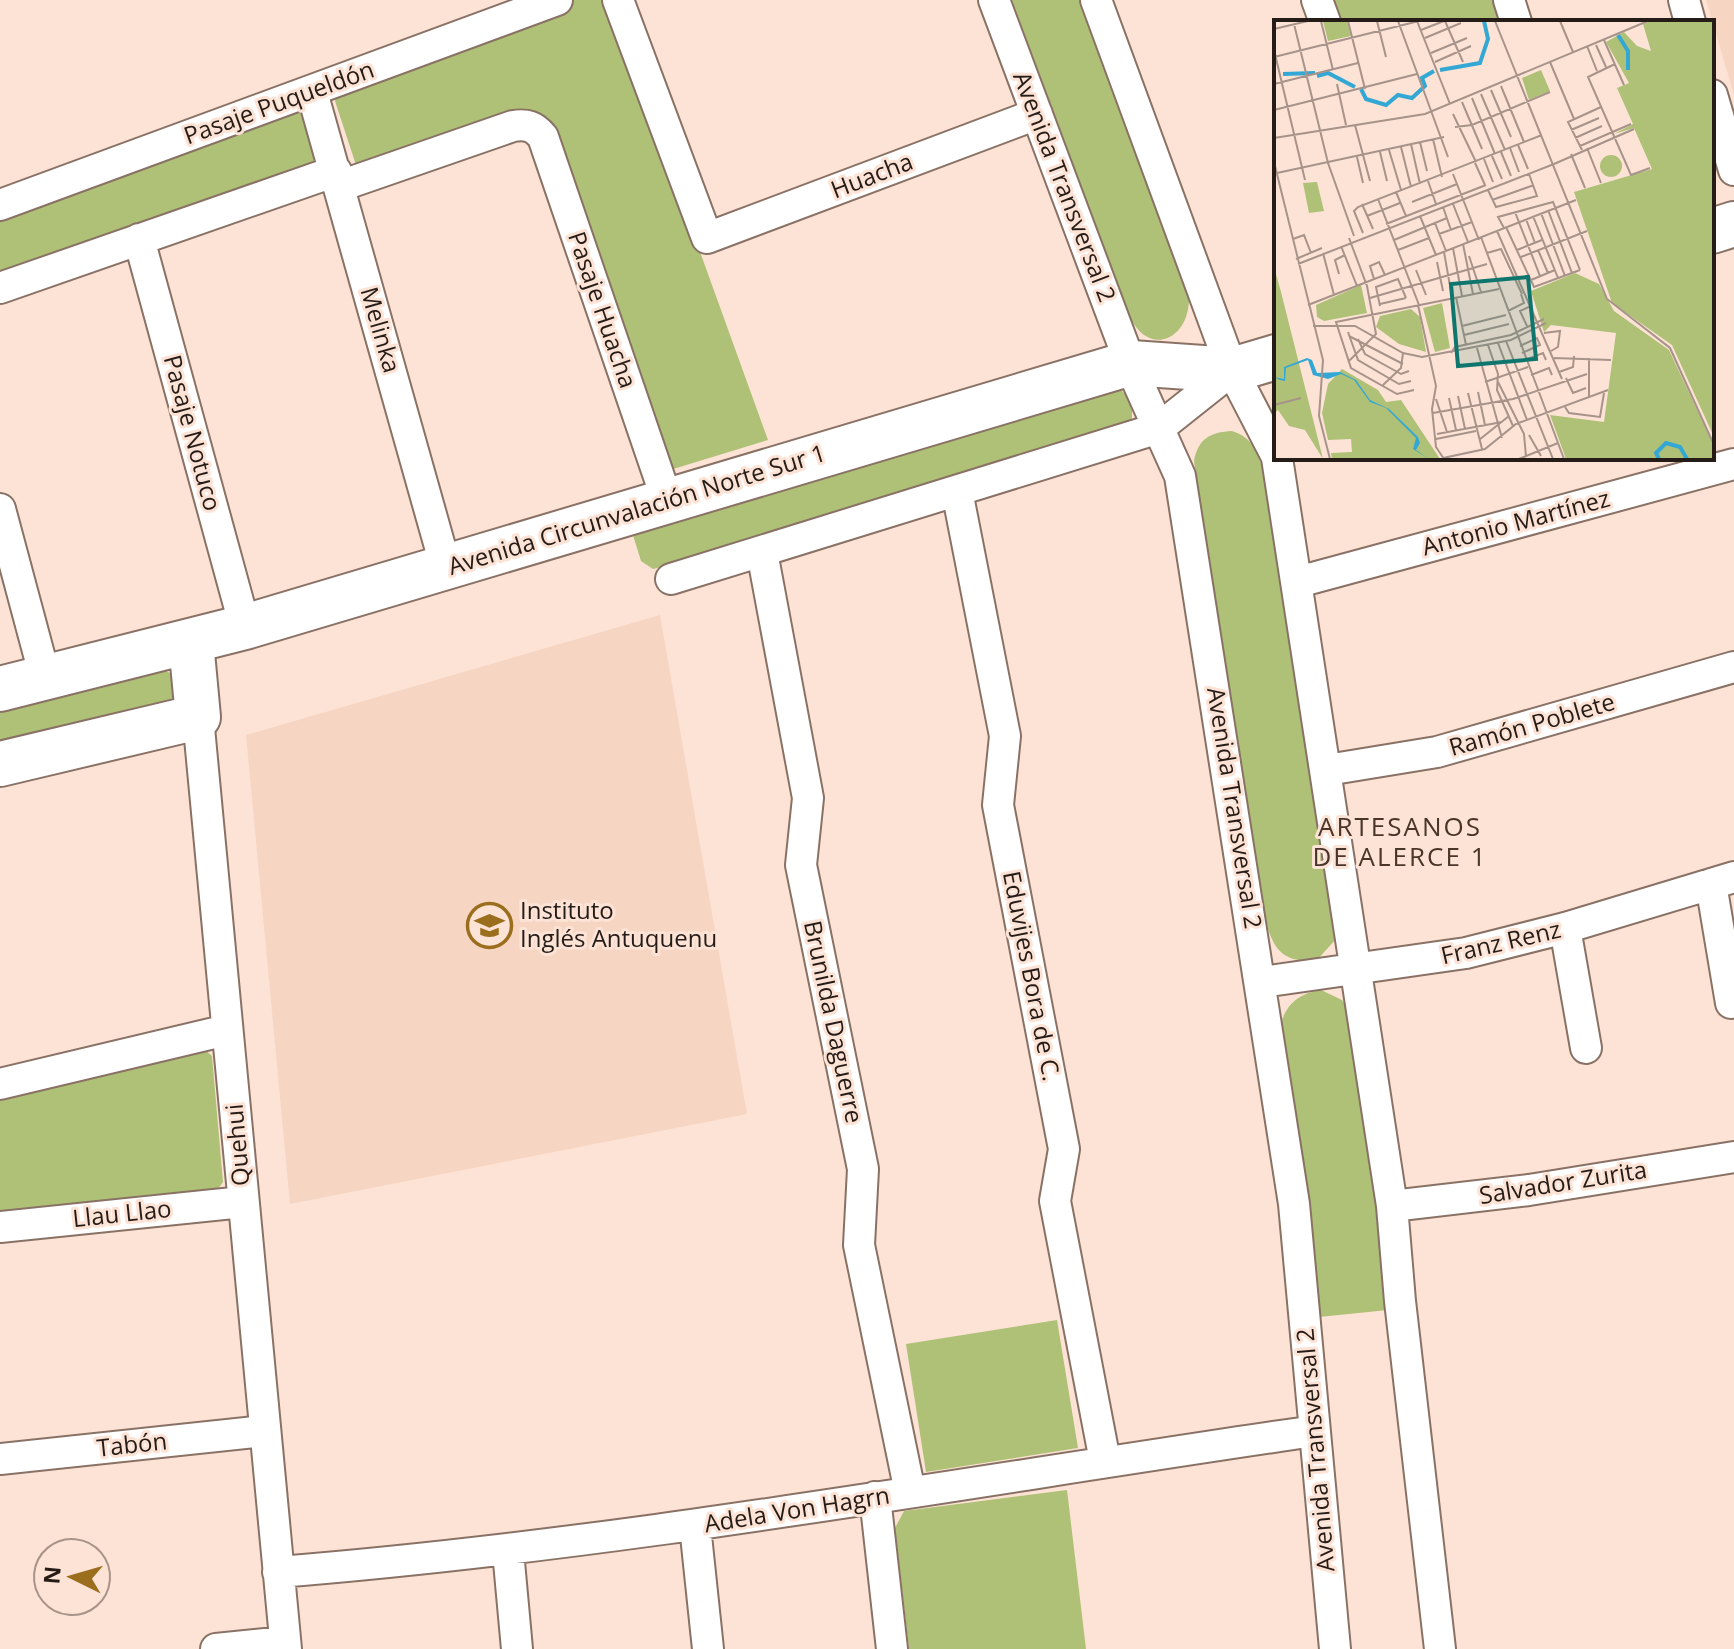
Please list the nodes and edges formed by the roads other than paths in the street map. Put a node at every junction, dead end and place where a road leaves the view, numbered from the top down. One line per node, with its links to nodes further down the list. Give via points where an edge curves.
1 (557, 0): 11 (street, Pasaje Puqueldón)
2 (618, 0): 13 (street, Huacha, via 707,238)
3 (994, 0): 13 (street, Avenida Transversal 2)
4 (1096, 0): 23 (street)
5 (1317, 0): 8 (street)
6 (1509, 0): 9 (street)
7 (1684, 0): 10 (street)
8 (1324, 20)
9 (1515, 20)
10 (1689, 20)
11 (312, 92): 15 (street, Melinka); 16 (street, Pasaje Puqueldón)
12 (1714, 102): 14 (street)
13 (1037, 114): 22 (street, Avenida Transversal 2)
14 (1734, 170)
15 (338, 178): 19 (street); 29 (street, Pasaje Huacha, via 513,126 530,125 543,137); 32 (street, Melinka)
16 (0, 205)
17 (1734, 224): 18 (street)
18 (1714, 230)
19 (139, 239): 20 (street); 35 (street, Pasaje Notuco)
20 (0, 288)
21 (1274, 358): 23 (street, Avenida Circunvalación Norte Sur 1)
22 (1131, 363): 23 (street, Avenida Circunvalación Norte Sur 1); 24 (street, Avenida Transversal 2); 29 (street, Avenida Circunvalación Norte Sur 1)
23 (1232, 370): 24 (street); 25 (street)
24 (1159, 428): 28 (street); 46 (street, Avenida Transversal 2, via 1184,492)
25 (1274, 452)
26 (1277, 460): 34 (street)
27 (1734, 464): 34 (street, Antonio Martínez)
28 (957, 491): 31 (street); 58 (street, Eduvijes Bora de C., via 1005,736 998,805 1064,1149 1055,1201)
29 (667, 500): 32 (street, Avenida Circunvalación Norte Sur 1)
30 (0, 509): 38 (street)
31 (762, 552): 33 (street); 59 (street, Brunilda Daguerre, via 808,798 801,865 863,1169 859,1245)
32 (446, 568): 35 (street, Avenida Circunvalación Norte Sur 1)
33 (671, 579)
34 (1298, 582): 42 (street)
35 (245, 627): 36 (street, Avenida Circunvalación Norte Sur 1)
36 (191, 642): 38 (street, Avenida Circunvalación Norte Sur 1); 40 (street, Quehui)
37 (1734, 667): 42 (street, Ramón Poblete, via 1437,752)
38 (45, 677): 39 (street, Avenida Circunvalación Norte Sur 1)
39 (0, 689)
40 (198, 717): 41 (street); 48 (street, Quehui)
41 (0, 764)
42 (1327, 770): 45 (street)
43 (1723, 880): 44 (street, Franz Renz); 47 (street)
44 (1565, 928): 45 (street, Franz Renz, via 1466,953); 49 (street)
45 (1357, 971): 46 (street, Franz Renz); 53 (street)
46 (1262, 982): 56 (street, Avenida Transversal 2, via 1294,1204)
47 (1731, 1003)
48 (227, 1030): 50 (street); 52 (street, Quehui)
49 (1586, 1048)
50 (0, 1084)
51 (1734, 1157): 53 (street, Salvador Zurita)
52 (243, 1202): 54 (street, Llau Llao); 55 (street, Quehui)
53 (1392, 1206): 70 (street)
54 (0, 1227)
55 (265, 1431): 57 (street, Tabón); 63 (street, Quehui)
56 (1314, 1431): 58 (street, Adela Von Hagrn); 69 (street, Avenida Transversal 2)
57 (0, 1459)
58 (1105, 1461): 59 (street, Adela Von Hagrn)
59 (910, 1492): 60 (street, Adela Von Hagrn)
60 (875, 1497): 61 (street, Adela Von Hagrn); 68 (street)
61 (695, 1526): 62 (street, Adela Von Hagrn); 67 (street)
62 (508, 1551): 63 (street, Adela Von Hagrn); 66 (street)
63 (278, 1572): 64 (street, Quehui)
64 (285, 1645): 65 (street)
65 (216, 1649)
66 (517, 1649)
67 (708, 1649)
68 (892, 1649)
69 (1335, 1649)
70 (1440, 1649)

